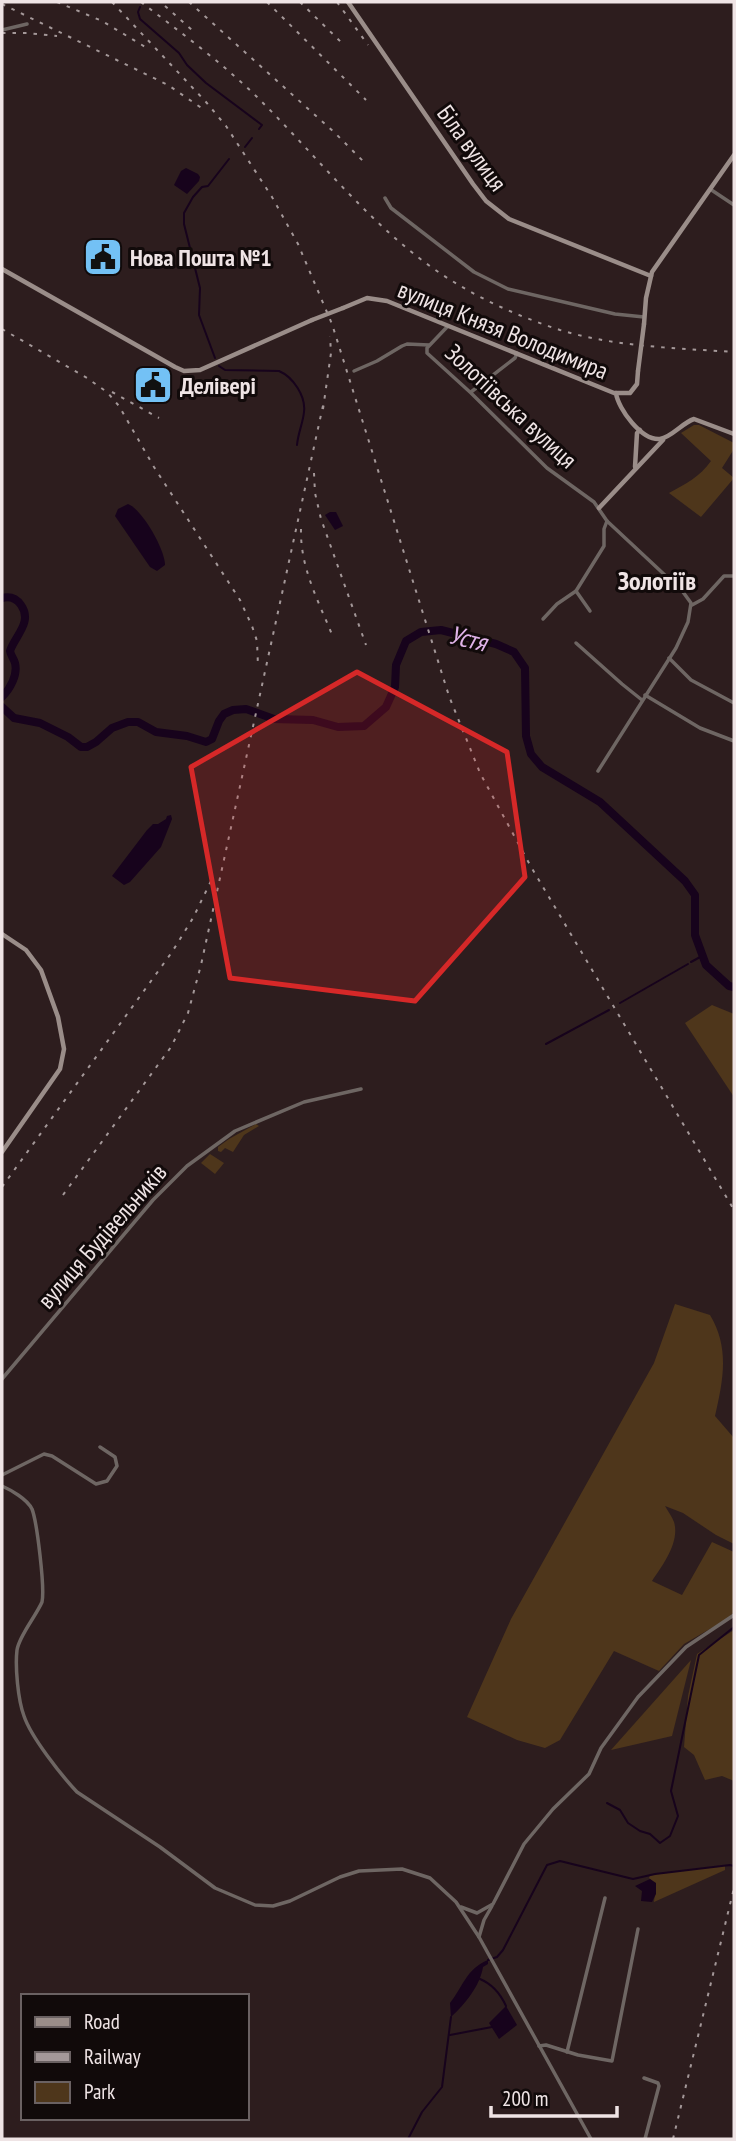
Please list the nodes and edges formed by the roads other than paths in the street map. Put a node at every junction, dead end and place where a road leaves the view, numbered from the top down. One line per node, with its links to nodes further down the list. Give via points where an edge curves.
1 (348, 2): 9 (street, Біла вулиця, via 496,211 520,225)
2 (27, 24): 3 (street)
3 (2, 30)
4 (734, 155): 5 (street)
5 (710, 189): 7 (street); 9 (street)
6 (385, 198): 10 (street, via 391,208 490,282 556,302)
7 (734, 205)
8 (2, 269): 11 (street, вулиця Князя Володимира, bridge, via 184,370 200,370 367,298)
9 (651, 276): 10 (street)
10 (644, 317): 16 (street, вулиця Князя Володимира, bridge, via 637,384 627,394)
11 (448, 326): 12 (street, Золотіївська вулиця); 13 (street, вулиця Князя Володимира)
12 (429, 345): 14 (street, via 407,344); 15 (street, Золотіївська вулиця, via 427,353)
13 (517, 353): 15 (street); 16 (street, вулиця Князя Володимира)
14 (354, 371)
15 (471, 393): 21 (street, Золотіївська вулиця, via 547,468)
16 (616, 393): 17 (street, via 622,410)
17 (640, 430): 19 (street); 20 (street)
18 (734, 434): 19 (street, via 694,419)
19 (663, 439): 20 (street)
20 (635, 467): 21 (street)
21 (599, 508): 22 (street, Золотіївська вулиця)
22 (607, 521): 24 (street, via 604,546); 25 (street, Золотіївська вулиця, via 689,598)
23 (734, 576): 25 (street, via 724,576 704,599)
24 (576, 591): 26 (street); 27 (street)
25 (691, 605): 29 (street, via 688,622)
26 (590, 611)
27 (543, 619)
28 (576, 643): 30 (street)
29 (669, 658): 30 (street); 31 (street, via 691,680)
30 (644, 698): 32 (street); 33 (street)
31 (734, 704)
32 (734, 741)
33 (598, 771)
34 (2, 934): 36 (street, via 26,950 41,970 64,1049 60,1069)
35 (360, 1089): 37 (street, вулиця Будівельників, via 304,1102 245,1126 187,1166)
36 (2, 1152)
37 (2, 1379)
38 (100, 1447): 39 (street, via 115,1457 117,1466 107,1481 96,1484 44,1454)
39 (2, 1475)
40 (2, 1486): 44 (street, via 31,1507 43,1579 42,1602 17,1648 23,1715 77,1792 215,1888 255,1905 290,1901 359,1871 402,1868 429,1878)
41 (734, 1615): 43 (street, via 686,1647 638,1697 601,1748 589,1774 524,1844)
42 (605, 1898): 48 (street)
43 (493, 1904): 44 (street, via 477,1913); 46 (street)
44 (458, 1906): 46 (street)
45 (638, 1929): 48 (street, via 612,2061)
46 (480, 1937): 47 (street)
47 (540, 2046): 48 (street); 50 (street)
48 (567, 2052)
49 (645, 2078): 51 (street, via 659,2086)
50 (591, 2139)
51 (645, 2139)

